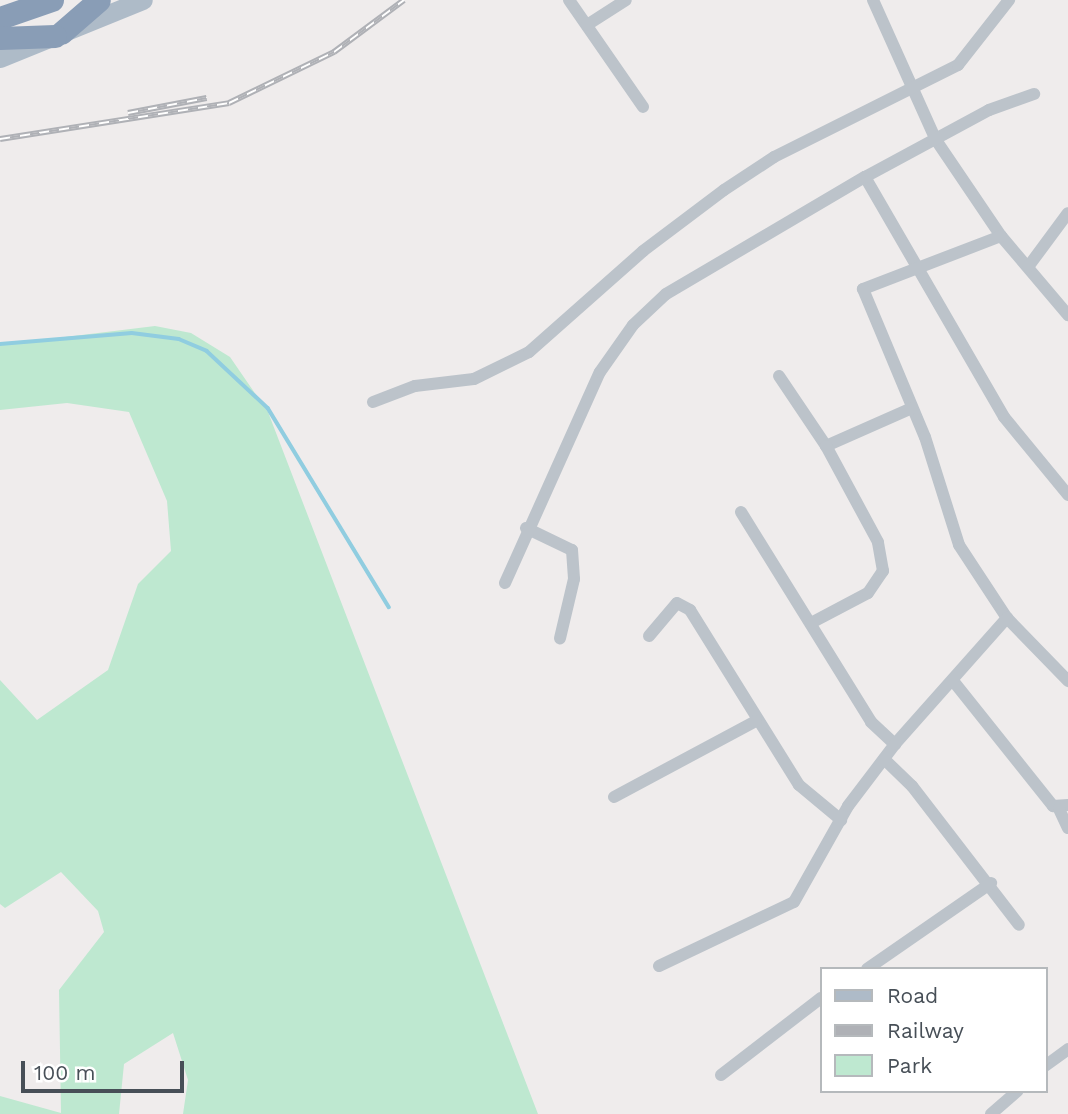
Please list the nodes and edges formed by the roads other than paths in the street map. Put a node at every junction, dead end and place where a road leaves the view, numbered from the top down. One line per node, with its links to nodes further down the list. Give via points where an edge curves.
1 (51, 0): 8 (highway)
2 (99, 0): 10 (highway)
3 (143, 0): 10 (main road)
4 (569, 0): 9 (street)
5 (626, 0): 9 (street)
6 (873, 0): 13 (street)
7 (1009, 0): 13 (street, via 958,65)
8 (0, 18)
9 (587, 25): 15 (street)
10 (58, 35): 11 (highway); 12 (main road)
11 (0, 38)
12 (0, 58)
13 (910, 91): 16 (street); 24 (street, via 789,149 724,190 643,251 529,352 474,379 415,386)
14 (1034, 94): 16 (street, via 989,110)
15 (643, 107)
16 (936, 140): 17 (street); 19 (street)
17 (864, 177): 20 (street); 29 (street, via 709,265 633,325 600,372)
18 (1068, 213): 21 (street)
19 (1001, 236): 20 (street); 21 (street)
20 (919, 266): 25 (street, via 863,289); 27 (street, via 1004,417)
21 (1028, 267): 22 (street)
22 (1068, 315)
23 (779, 376): 26 (street)
24 (373, 402)
25 (912, 408): 26 (street); 31 (street, via 959,545)
26 (826, 446): 32 (street, via 878,542 883,571 868,593)
27 (1068, 495)
28 (741, 512): 32 (street)
29 (526, 528): 30 (street); 34 (street, via 572,550 574,579)
30 (505, 583)
31 (1007, 618): 35 (street); 36 (street)
32 (811, 623): 38 (street, via 871,722)
33 (649, 636): 37 (street, via 677,603 690,610)
34 (560, 638)
35 (1068, 681)
36 (954, 682): 38 (street); 41 (street)
37 (756, 721): 40 (street); 42 (street, via 799,785)
38 (895, 744): 39 (street)
39 (884, 759): 42 (street); 44 (street)
40 (614, 797)
41 (1063, 807): 43 (street)
42 (841, 820): 46 (street, via 794,902)
43 (1068, 828)
44 (991, 883): 45 (street); 47 (street)
45 (1019, 925)
46 (660, 966)
47 (870, 967)
48 (820, 999): 51 (street)
49 (1068, 1049): 50 (street)
50 (1047, 1065)
51 (721, 1075)
52 (1015, 1093): 53 (street)
53 (990, 1114)

